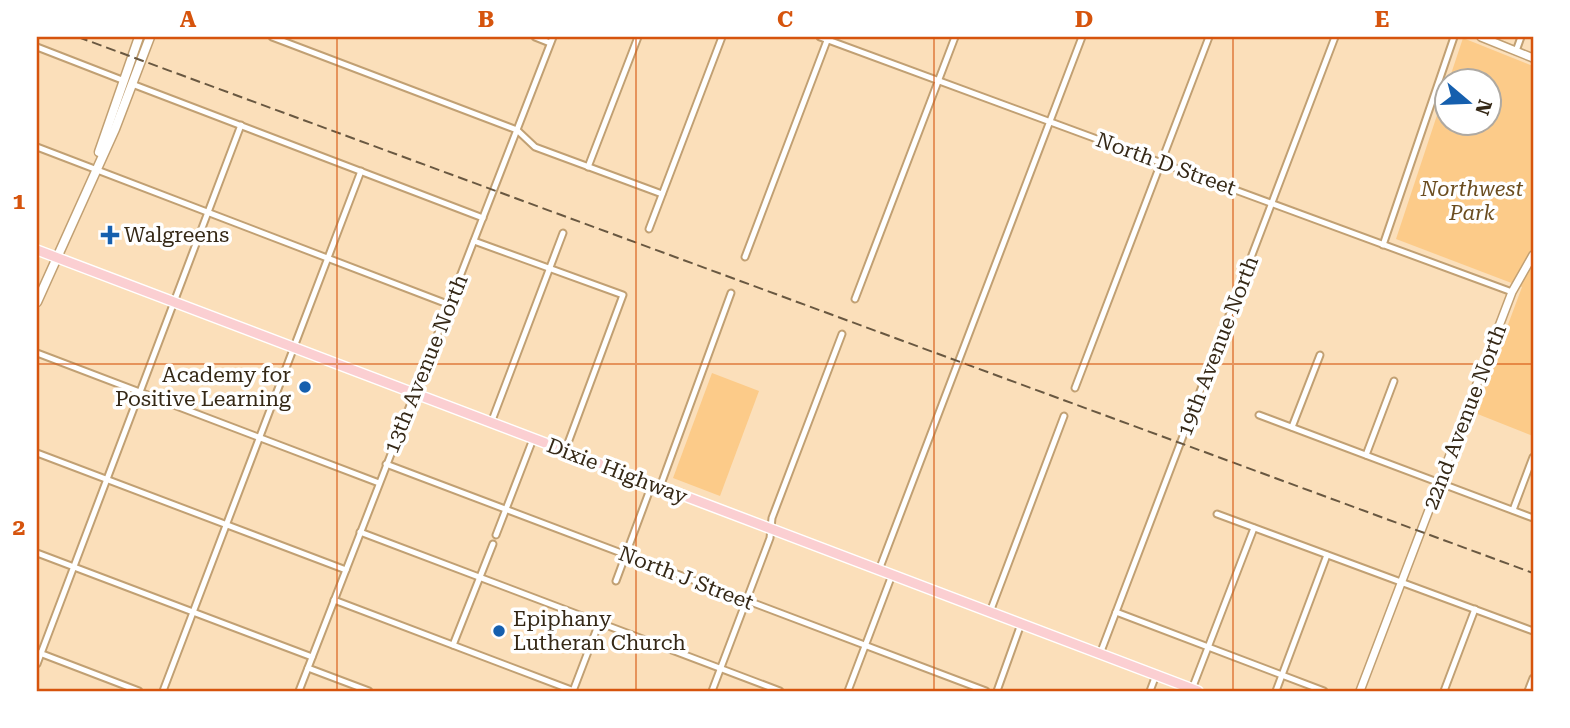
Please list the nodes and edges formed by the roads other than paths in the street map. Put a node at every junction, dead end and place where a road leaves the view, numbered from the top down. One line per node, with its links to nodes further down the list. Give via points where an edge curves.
1 (139, 37): 20 (main road)
2 (150, 37): 22 (main road)
3 (272, 37): 25 (street)
4 (534, 37): 16 (street)
5 (638, 37): 28 (street)
6 (722, 37): 31 (street)
7 (820, 37): 15 (street, North D Street)
8 (956, 37): 21 (street)
9 (1082, 37): 23 (street)
10 (1209, 37): 27 (street)
11 (1335, 37): 32 (street, 19th Avenue North)
12 (1454, 37): 38 (street)
13 (1481, 37): 18 (street)
14 (1521, 37): 18 (street)
15 (828, 38): 21 (street, North D Street); 42 (street)
16 (552, 40): 25 (street, 13th Avenue North)
17 (37, 47): 20 (street)
18 (1516, 51): 19 (street)
19 (1533, 58)
20 (122, 80): 29 (main road)
21 (939, 81): 23 (street, North D Street); 47 (street)
22 (132, 84): 24 (street); 29 (main road)
23 (1050, 121): 27 (street, North D Street); 89 (street)
24 (241, 125): 30 (street); 33 (street)
25 (517, 130): 28 (street, via 535,148); 34 (street, 13th Avenue North)
26 (37, 147): 29 (street)
27 (1161, 162): 32 (street, North D Street); 56 (street)
28 (588, 167): 31 (street)
29 (94, 168): 33 (street); 41 (main road, via 66,243)
30 (361, 171): 34 (street); 43 (street)
31 (662, 194): 35 (street)
32 (1272, 203): 38 (street, North D Street); 99 (street, 19th Avenue North)
33 (208, 212): 43 (street); 49 (street)
34 (483, 218): 37 (street, 13th Avenue North)
35 (649, 229)
36 (563, 233): 44 (street)
37 (474, 241): 44 (street); 50 (street, 13th Avenue North)
38 (1383, 244): 45 (street, North D Street)
39 (37, 250): 41 (main road, Dixie Highway)
40 (1533, 255): 45 (street, 22nd Avenue North)
41 (56, 257): 48 (main road); 49 (main road, Dixie Highway)
42 (745, 257)
43 (328, 258): 50 (street); 52 (street)
44 (549, 268): 61 (street); 65 (street, via 623,295)
45 (1512, 292): 72 (street, 22nd Avenue North)
46 (731, 293): 73 (street)
47 (855, 299)
48 (37, 302)
49 (175, 302): 52 (main road, Dixie Highway); 57 (street)
50 (450, 305): 58 (street, 13th Avenue North)
51 (842, 334): 80 (street)
52 (294, 348): 58 (main road, Dixie Highway); 63 (street)
53 (37, 353): 57 (street)
54 (1320, 355): 62 (street)
55 (1394, 381): 67 (street)
56 (1075, 388)
57 (140, 392): 63 (street); 70 (street)
58 (413, 393): 61 (main road, Dixie Highway); 69 (street, 13th Avenue North)
59 (1259, 415): 62 (street)
60 (1064, 416): 98 (street)
61 (491, 423): 64 (main road, Dixie Highway)
62 (1292, 427): 67 (street)
63 (260, 438): 71 (street); 78 (street)
64 (533, 439): 65 (main road, Dixie Highway); 74 (street)
65 (565, 451): 73 (main road, Dixie Highway)
66 (37, 453): 70 (street)
67 (1366, 455): 72 (street)
68 (1533, 457): 75 (street)
69 (386, 464): 71 (street, 13th Avenue North); 74 (street, North J Street)
70 (107, 480): 78 (street); 87 (street)
71 (379, 483): 81 (street, 13th Avenue North)
72 (1439, 483): 75 (street); 93 (street, 22nd Avenue North)
73 (656, 485): 80 (main road, Dixie Highway); 85 (street)
74 (506, 509): 82 (street); 85 (street, North J Street)
75 (1513, 510): 77 (street)
76 (1217, 514): 79 (street)
77 (1533, 518)
78 (227, 525): 88 (street); 97 (street)
79 (1254, 528): 86 (street); 105 (street)
80 (771, 530): 89 (main road, Dixie Highway); 95 (street)
81 (360, 532): 88 (street, 13th Avenue North); 91 (street)
82 (496, 535)
83 (492, 544): 91 (street)
84 (37, 553): 87 (street)
85 (625, 555): 92 (street); 95 (street, North J Street)
86 (1327, 555): 93 (street); 113 (street)
87 (74, 567): 97 (street); 106 (street)
88 (345, 570): 94 (street, 13th Avenue North)
89 (879, 570): 90 (main road, Dixie Highway)
90 (892, 575): 98 (main road, Dixie Highway); 104 (street)
91 (480, 577): 100 (street); 103 (street)
92 (616, 581)
93 (1401, 582): 96 (street); 129 (street, 22nd Avenue North)
94 (334, 600): 103 (street); 108 (street, 13th Avenue North)
95 (747, 601): 104 (street, North J Street); 111 (street)
96 (1475, 609): 102 (street); 130 (street)
97 (194, 612): 108 (street); 117 (street)
98 (990, 612): 101 (main road, Dixie Highway)
99 (1116, 612): 105 (street); 107 (street, 19th Avenue North)
100 (599, 623): 111 (street); 120 (street)
101 (1021, 624): 107 (main road, Dixie Highway); 125 (street)
102 (1533, 631)
103 (453, 645): 120 (street)
104 (865, 646): 123 (street); 124 (street, North J Street)
105 (1208, 647): 113 (street); 115 (street)
106 (39, 653): 109 (street); 116 (street)
107 (1100, 654): 112 (main road, Dixie Highway)
108 (312, 657): 110 (street, 13th Avenue North)
109 (37, 664)
110 (308, 668): 118 (street, 13th Avenue North); 119 (street)
111 (721, 669): 121 (street); 122 (street)
112 (1156, 675): 115 (main road, Dixie Highway); 126 (street)
113 (1282, 675): 127 (street); 128 (street)
114 (1533, 678): 131 (street)
115 (1195, 690)
116 (139, 691)
117 (163, 691)
118 (299, 691)
119 (369, 691)
120 (574, 691)
121 (712, 691)
122 (780, 691)
123 (848, 691)
124 (986, 691)
125 (997, 691)
126 (1150, 691)
127 (1276, 691)
128 (1324, 691)
129 (1360, 691)
130 (1444, 691)
131 (1528, 691)

